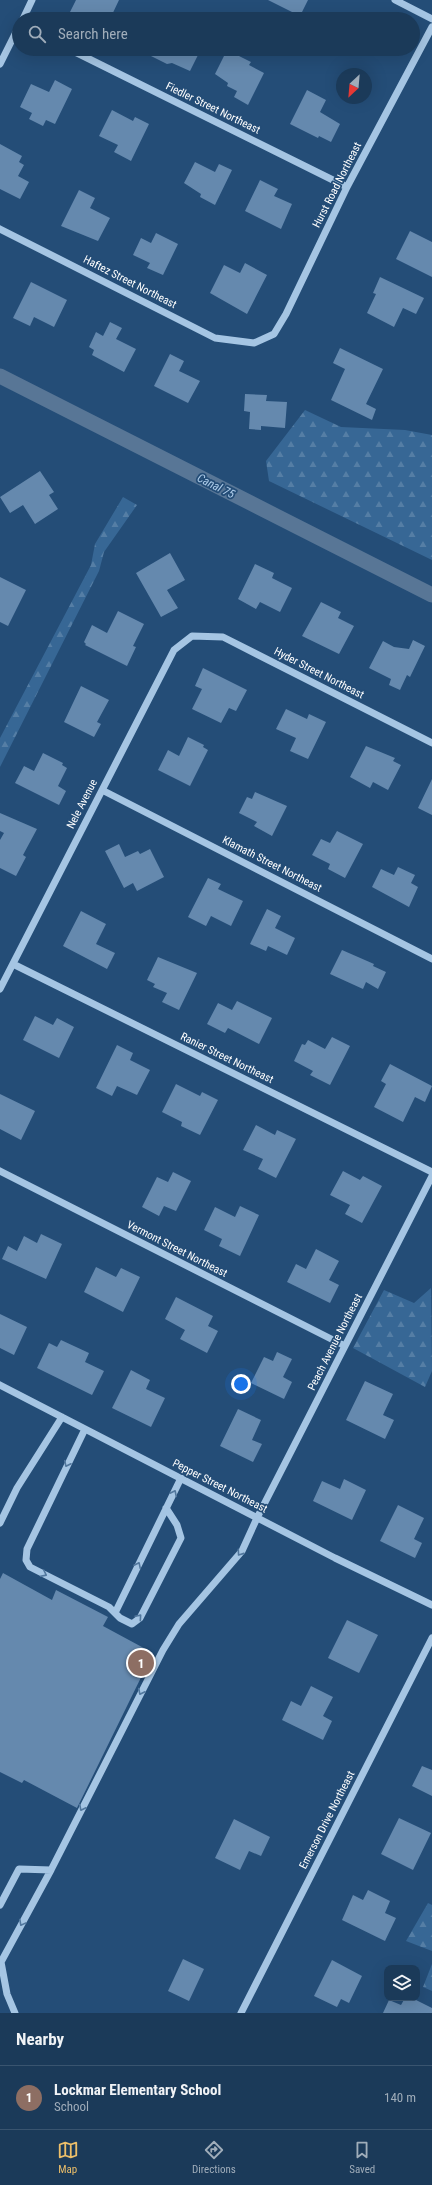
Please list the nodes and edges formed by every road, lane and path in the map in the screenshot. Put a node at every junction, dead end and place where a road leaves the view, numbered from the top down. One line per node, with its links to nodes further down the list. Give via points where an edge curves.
1 (32, 0): 3 (street)
2 (395, 0): 4 (street)
3 (26, 12)
4 (418, 12)
5 (420, 13): 6 (street)
6 (432, 19)
7 (432, 27): 9 (street, Hurst Road Northeast)
8 (12, 40): 12 (street)
9 (420, 50)
10 (83, 56): 13 (street, Fiedler Street Northeast)
11 (417, 56): 13 (street, Hurst Road Northeast)
12 (0, 64)
13 (347, 187): 15 (street, Hurst Road Northeast, via 286,314 274,334)
14 (0, 229): 15 (street, Haftez Street Northeast, via 215,338)
15 (254, 343)
16 (192, 636): 17 (street, Hyder Street Northeast, via 223,637); 18 (street, Nele Avenue, via 174,650)
17 (432, 743)
18 (102, 790): 19 (street, Klamath Street Northeast); 20 (street, Nele Avenue)
19 (432, 959)
20 (13, 964): 21 (street, Nele Avenue); 23 (street, Ranier Street Northeast)
21 (0, 989)
22 (0, 1171): 25 (street, Vermont Street Northeast)
23 (432, 1172)
24 (432, 1176): 25 (street, Peach Avenue Northeast)
25 (345, 1346): 31 (street, Peach Avenue Northeast)
26 (0, 1385): 27 (street, Pepper Street Northeast)
27 (62, 1417): 28 (street, Pepper Street Northeast); 32 (street, via 17,1488)
28 (86, 1429): 29 (street, Pepper Street Northeast); 34 (street, one-way to 34, via 32,1537 26,1560 30,1567 109,1606)
29 (181, 1478): 30 (street, one-way to 29); 31 (street, Pepper Street Northeast)
30 (166, 1508): 34 (street, one-way to 30); 34 (street, one-way to 30, via 132,1624 140,1618 181,1538 177,1525)
31 (257, 1518): 33 (street, Pepper Street Northeast); 36 (street, Peach Avenue Northeast, one-way to 36, via 242,1551 178,1624)
32 (0, 1523)
33 (432, 1605)
34 (115, 1613)
35 (432, 1638): 40 (street, Emerson Drive Northeast)
36 (51, 1870): 37 (street, via 19,1869); 38 (street, Peach Avenue Northeast, one-way to 38)
37 (0, 1906)
38 (0, 1961): 39 (street, via 7,1994)
39 (15, 2013)
40 (241, 2013)

